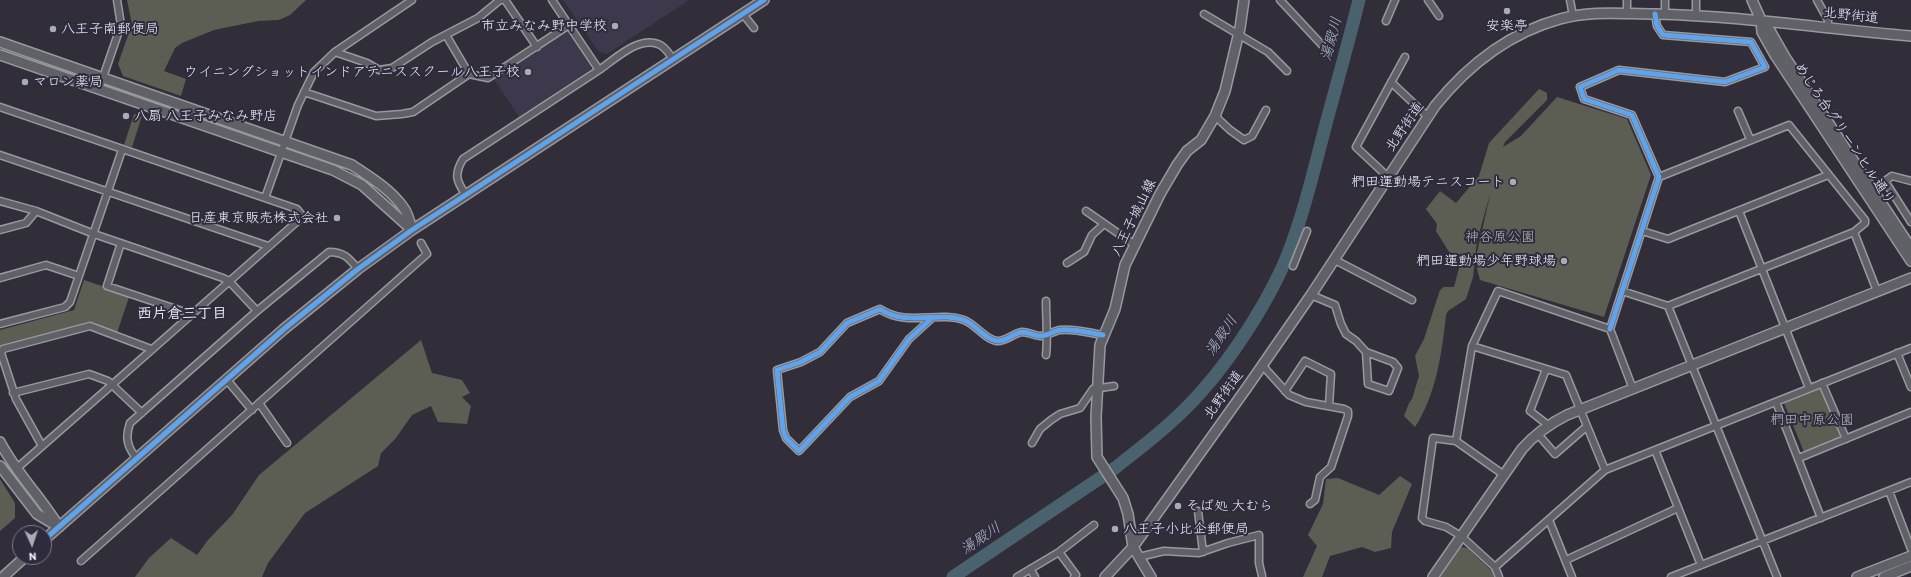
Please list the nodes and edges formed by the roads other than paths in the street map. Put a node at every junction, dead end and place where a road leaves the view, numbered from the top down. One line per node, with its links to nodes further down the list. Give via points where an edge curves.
1 (117, 0): 42 (street, via 121,25)
2 (412, 0): 35 (street)
3 (502, 0): 29 (street, via 478,18); 34 (street, via 506,0)
4 (552, 0): 26 (street)
5 (764, 0): 17 (street)
6 (1244, 0): 30 (street, 八王子城山線)
7 (1280, 0): 33 (street)
8 (1395, 0): 25 (street)
9 (1428, 0): 22 (street)
10 (1570, 0): 23 (street)
11 (1627, 0): 16 (street)
12 (1665, 0): 20 (street)
13 (1696, 0): 21 (street)
14 (1752, 0): 24 (street, めじろ台グリーンヒル通り)
15 (1817, 0): 28 (street, via 1828,20)
16 (1627, 12): 19 (street, 北野街道); 23 (street, 北野街道)
17 (743, 14): 27 (street); 38 (street)
18 (1204, 14): 30 (street)
19 (1655, 14): 20 (street, 北野街道); 57 (street, via 1657,26 1663,35 1751,42 1765,67 1725,82 1619,70 1580,87 1584,99 1632,115)
20 (1665, 14): 21 (street, 北野街道)
21 (1696, 15): 24 (street, 北野街道)
22 (1439, 16)
23 (1573, 16): 50 (street, 北野街道, via 1534,28 1491,52 1454,83)
24 (1761, 20): 28 (street, 北野街道); 79 (street, めじろ台グリーンヒル通り); 81 (street, めじろ台グリーンヒル通り, via 1762,32 1780,63)
25 (1386, 22)
26 (569, 25): 34 (street); 39 (street)
27 (754, 28)
28 (1828, 29): 31 (street, 北野街道)
29 (446, 35): 35 (street, via 392,68 384,70); 41 (street)
30 (1238, 35): 40 (street, via 1268,52); 49 (street, 八王子城山線, via 1225,90)
31 (1911, 36)
32 (0, 42): 42 (street)
33 (1322, 44)
34 (537, 47): 41 (street, via 488,78)
35 (335, 52): 45 (street, via 316,70)
36 (0, 55): 44 (street)
37 (1405, 57): 43 (street)
38 (673, 59): 39 (street, via 660,44 646,42); 61 (street)
39 (599, 70): 61 (street, via 463,159 457,176)
40 (1287, 71)
41 (470, 74): 45 (street, via 413,112 402,114 376,116)
42 (103, 78): 44 (street); 52 (street)
43 (1391, 82): 50 (street); 58 (street, via 1356,146)
44 (99, 89): 54 (street)
45 (304, 92): 52 (street)
46 (0, 107): 53 (street)
47 (1266, 110): 49 (street, via 1252,136 1244,140)
48 (1738, 111): 51 (street)
49 (1215, 116): 77 (street, 八王子城山線, via 1201,140 1184,154 1177,165)
50 (1428, 116): 58 (street, 北野街道)
51 (1750, 139): 56 (street, via 1789,125); 57 (street)
52 (285, 141): 54 (street); 70 (street, via 338,159 369,176 404,208)
53 (122, 150): 60 (street); 62 (street)
54 (281, 152): 62 (street); 70 (street, via 333,170 362,185)
55 (0, 155): 60 (street)
56 (1828, 175): 66 (street); 73 (street, via 1865,220 1864,225)
57 (1659, 176): 72 (street)
58 (1388, 177): 80 (street, 北野街道)
59 (1911, 181): 67 (street, via 1892,176 1885,181)
60 (109, 192): 74 (street); 78 (street)
61 (466, 195): 70 (street)
62 (265, 198): 78 (street, via 297,209 301,214 300,219)
63 (0, 201): 64 (street)
64 (36, 211): 69 (street, via 26,222); 74 (street)
65 (1086, 211): 68 (street)
66 (1739, 211): 72 (street, via 1668,239); 85 (street)
67 (1911, 222)
68 (1104, 224): 77 (street); 82 (street, via 1092,235 1084,252)
69 (0, 230)
70 (412, 230): 84 (street)
71 (1307, 231): 83 (street)
72 (1642, 231): 90 (street)
73 (1854, 232): 85 (street); 91 (street)
74 (94, 234): 75 (street); 86 (street)
75 (121, 243): 89 (street); 97 (street, via 106,286)
76 (421, 243): 124 (street, via 427,254)
77 (1135, 245): 103 (street, 八王子城山線, via 1125,265 1115,309)
78 (268, 246): 89 (street)
79 (1911, 248)
80 (1335, 260): 92 (street, 北野街道); 93 (street)
81 (1911, 260)
82 (1067, 263)
83 (1293, 266)
84 (358, 269): 96 (street, via 348,256 340,252 329,252); 113 (street, via 284,329)
85 (1762, 269): 95 (street); 101 (street)
86 (79, 276): 87 (street, via 46,265); 99 (street, via 70,302 65,307)
87 (0, 278)
88 (1911, 278): 91 (street)
89 (229, 281): 96 (street); 97 (street)
90 (1622, 291): 95 (street); 100 (street)
91 (1877, 291): 101 (street)
92 (1311, 295): 107 (street, via 1335,305 1340,324 1346,334); 110 (street, 北野街道)
93 (1412, 300)
94 (1046, 301): 102 (street)
95 (1668, 306): 111 (street)
96 (257, 311): 129 (street)
97 (191, 314): 106 (street)
98 (931, 319): 98 (street, via 887,314 877,309 847,323 820,352 777,370 786,438 799,451 850,397 879,381 909,339); 102 (street, via 963,320 996,341 1020,332)
99 (0, 324)
100 (1610, 328): 104 (street, via 1498,292); 120 (street)
101 (1785, 328): 111 (street); 119 (street)
102 (1047, 335): 103 (street, via 1060,330 1071,330); 109 (street)
103 (1103, 335): 117 (street, 八王子城山線)
104 (1472, 346): 112 (street); 135 (street)
105 (1911, 348): 108 (street)
106 (151, 349): 115 (street); 122 (street, via 90,326 3,349 1,353)
107 (1366, 352): 107 (street, via 1393,362 1398,368 1389,391 1368,384)
108 (1897, 353): 114 (street); 118 (street)
109 (1046, 355)
110 (1262, 365): 121 (street); 159 (street, 北野街道)
111 (1692, 365): 120 (street); 131 (street)
112 (1546, 369): 127 (street, via 1566,375); 130 (street, via 1530,411)
113 (227, 380): 126 (street); 142 (street)
114 (1822, 383): 119 (street); 134 (street)
115 (113, 385): 122 (street, via 89,374); 129 (street); 139 (street)
116 (1114, 386): 117 (street)
117 (1097, 387): 138 (street, via 1090,391 1080,408 1060,414 1040,429); 159 (street, 八王子城山線, via 1096,457 1123,498)
118 (1911, 387)
119 (1810, 388): 123 (street)
120 (1634, 389): 127 (street)
121 (1285, 391): 125 (street, via 1306,402); 125 (street, via 1305,361 1331,374)
122 (14, 393): 139 (street)
123 (1776, 402): 131 (street); 141 (street)
124 (259, 403): 126 (street); 137 (street)
125 (1330, 406): 149 (street, via 1348,411 1348,416 1331,466 1320,478 1315,500)
126 (252, 410): 165 (street)
127 (1580, 410): 130 (street); 132 (street)
128 (1911, 412): 134 (street)
129 (142, 413): 142 (street, via 130,423 126,433 130,450)
130 (1548, 425): 133 (street)
131 (1716, 426): 140 (street); 158 (street)
132 (1586, 427): 133 (street, via 1555,454); 145 (street)
133 (1537, 433): 146 (street)
134 (1846, 439): 141 (street)
135 (1456, 441): 146 (street); 157 (street, via 1433,438 1421,515 1425,521 1446,527)
136 (0, 442): 144 (street)
137 (288, 443)
138 (1032, 443)
139 (42, 446): 144 (street)
140 (1655, 450): 145 (street); 150 (street)
141 (1799, 458): 152 (street)
142 (137, 459): 155 (street)
143 (0, 466): 155 (street, via 37,514)
144 (16, 468): 155 (street, via 47,507)
145 (1605, 470): 153 (street)
146 (1504, 475): 157 (street)
147 (1911, 482): 148 (street)
148 (1888, 491): 152 (street); 160 (street)
149 (1310, 504)
150 (1678, 508): 166 (street); 168 (street)
151 (1198, 511): 162 (street)
152 (1821, 518): 158 (street)
153 (1549, 520): 166 (street); 170 (street)
154 (1094, 526): 161 (street)
155 (59, 527): 156 (street)
156 (52, 533)
157 (1461, 536): 170 (street); 179 (street)
158 (1763, 541): 168 (street); 183 (street)
159 (1133, 547): 163 (street); 177 (street, 北野街道)
160 (1911, 549)
161 (1059, 552): 171 (street); 176 (street, via 1076,575)
162 (1203, 552): 163 (street, via 1164,550); 172 (street, via 1259,535 1259,563)
163 (1139, 556): 178 (street)
164 (1911, 556): 184 (street)
165 (81, 560)
166 (1566, 560): 181 (street)
167 (16, 565): 173 (street)
168 (1701, 565): 182 (street)
169 (1911, 566): 185 (street)
170 (1495, 567): 180 (street)
171 (1030, 569): 174 (street); 175 (street)
172 (1262, 576)
173 (3, 577)
174 (1017, 577)
175 (1035, 577)
176 (1074, 577)
177 (1104, 577)
178 (1151, 577)
179 (1433, 577)
180 (1499, 577)
181 (1572, 577)
182 (1671, 577)
183 (1776, 577)
184 (1857, 577)
185 (1884, 577)

